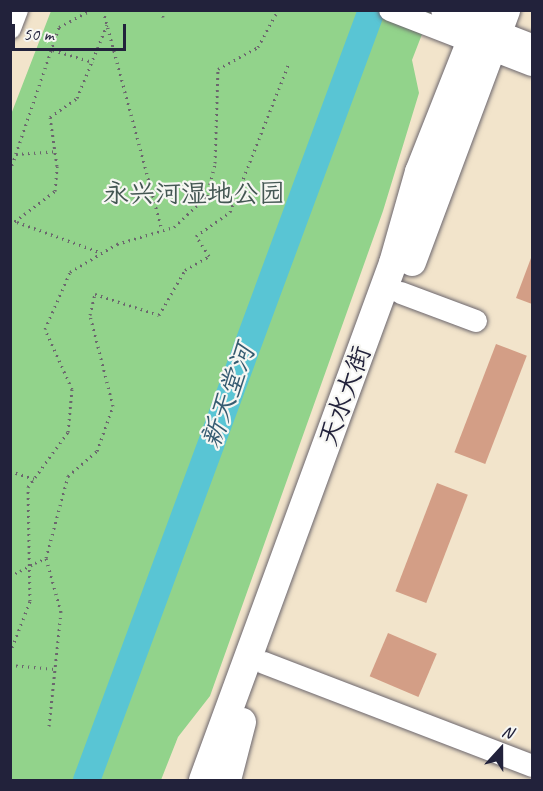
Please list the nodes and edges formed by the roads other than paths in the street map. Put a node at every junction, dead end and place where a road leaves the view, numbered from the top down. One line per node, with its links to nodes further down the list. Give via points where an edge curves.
1 (17, 10): 4 (street)
2 (390, 10): 3 (street)
3 (434, 17): 5 (street)
4 (10, 27)
5 (488, 28): 6 (street); 7 (street); 8 (main road, 天水大街); 12 (main road, 天水大街, via 420,172 393,263)
6 (532, 45)
7 (532, 65)
8 (401, 292): 9 (street); 10 (main road, 天水大街)
9 (476, 321)
10 (264, 663): 11 (street); 13 (main road, 天水大街, via 240,726)
11 (532, 766)
12 (203, 780)
13 (227, 780)

